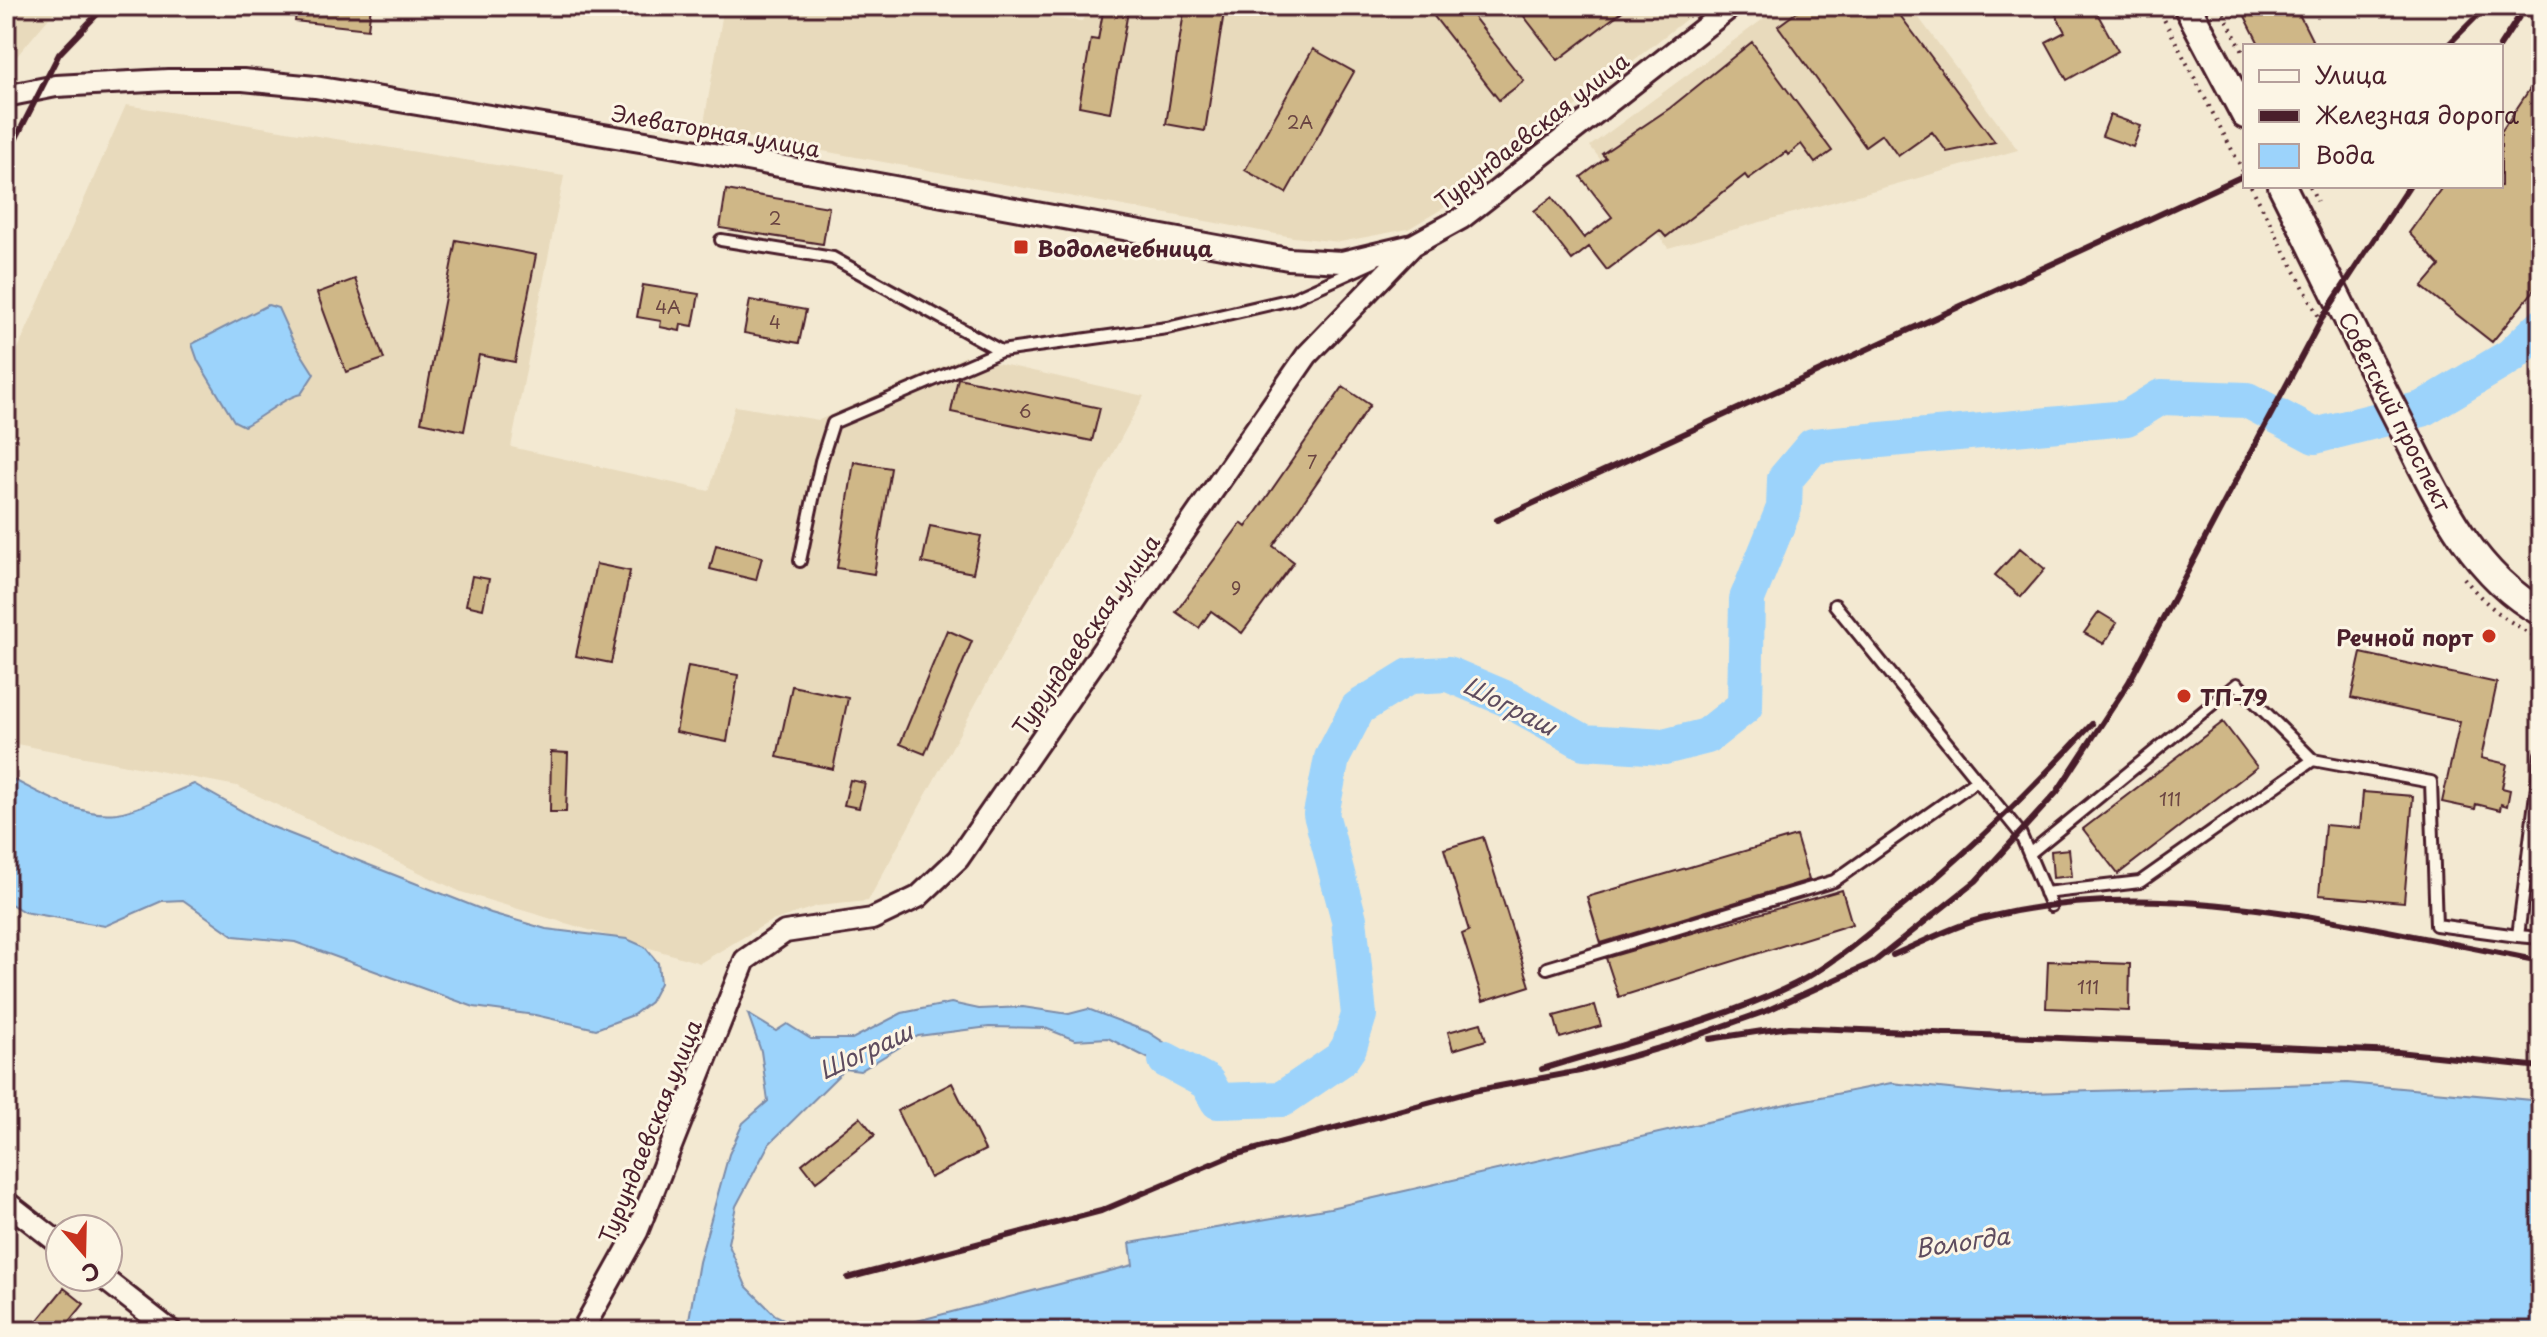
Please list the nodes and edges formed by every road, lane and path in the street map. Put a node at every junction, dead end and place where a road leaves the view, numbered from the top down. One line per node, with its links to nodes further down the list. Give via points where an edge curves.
1 (1732, 6): 12 (street, Турундаевская улица, via 1462,218)
2 (2157, 6): 8 (path)
3 (2187, 6): 7 (street)
4 (2220, 6): 5 (path)
5 (2243, 52)
6 (6, 96): 12 (street, Элеваторная улица, via 56,86 257,81 388,97 1288,259 1342,262)
7 (2243, 111)
8 (2243, 171)
9 (2252, 188): 13 (path)
10 (2283, 188): 17 (street, Советский проспект, via 2447,512 2480,559 2521,601)
11 (721, 240): 14 (lane, via 833,258)
12 (1413, 245): 14 (lane, via 1292,299 1167,328); 32 (street, Турундаевская улица, via 1307,355 958,859 918,897 872,919 785,932 745,960 637,1232)
13 (2321, 320)
14 (1001, 351): 15 (lane, via 833,423)
15 (800, 561)
16 (1835, 605): 20 (lane)
17 (2541, 612)
18 (2541, 757): 21 (lane)
19 (2313, 760): 22 (lane, via 2237,684); 23 (lane, via 2140,882); 25 (lane, via 2431,782 2436,925)
20 (1977, 780): 22 (lane, via 2020,833); 27 (lane, via 1834,881)
21 (2537, 826): 25 (lane)
22 (2029, 854): 23 (lane)
23 (2045, 893): 24 (lane)
24 (2051, 906)
25 (2518, 936): 26 (lane)
26 (2541, 938)
27 (1547, 968)
28 (6, 1202): 29 (street)
29 (44, 1232)
30 (122, 1293): 31 (street)
31 (171, 1331)
32 (582, 1331)

